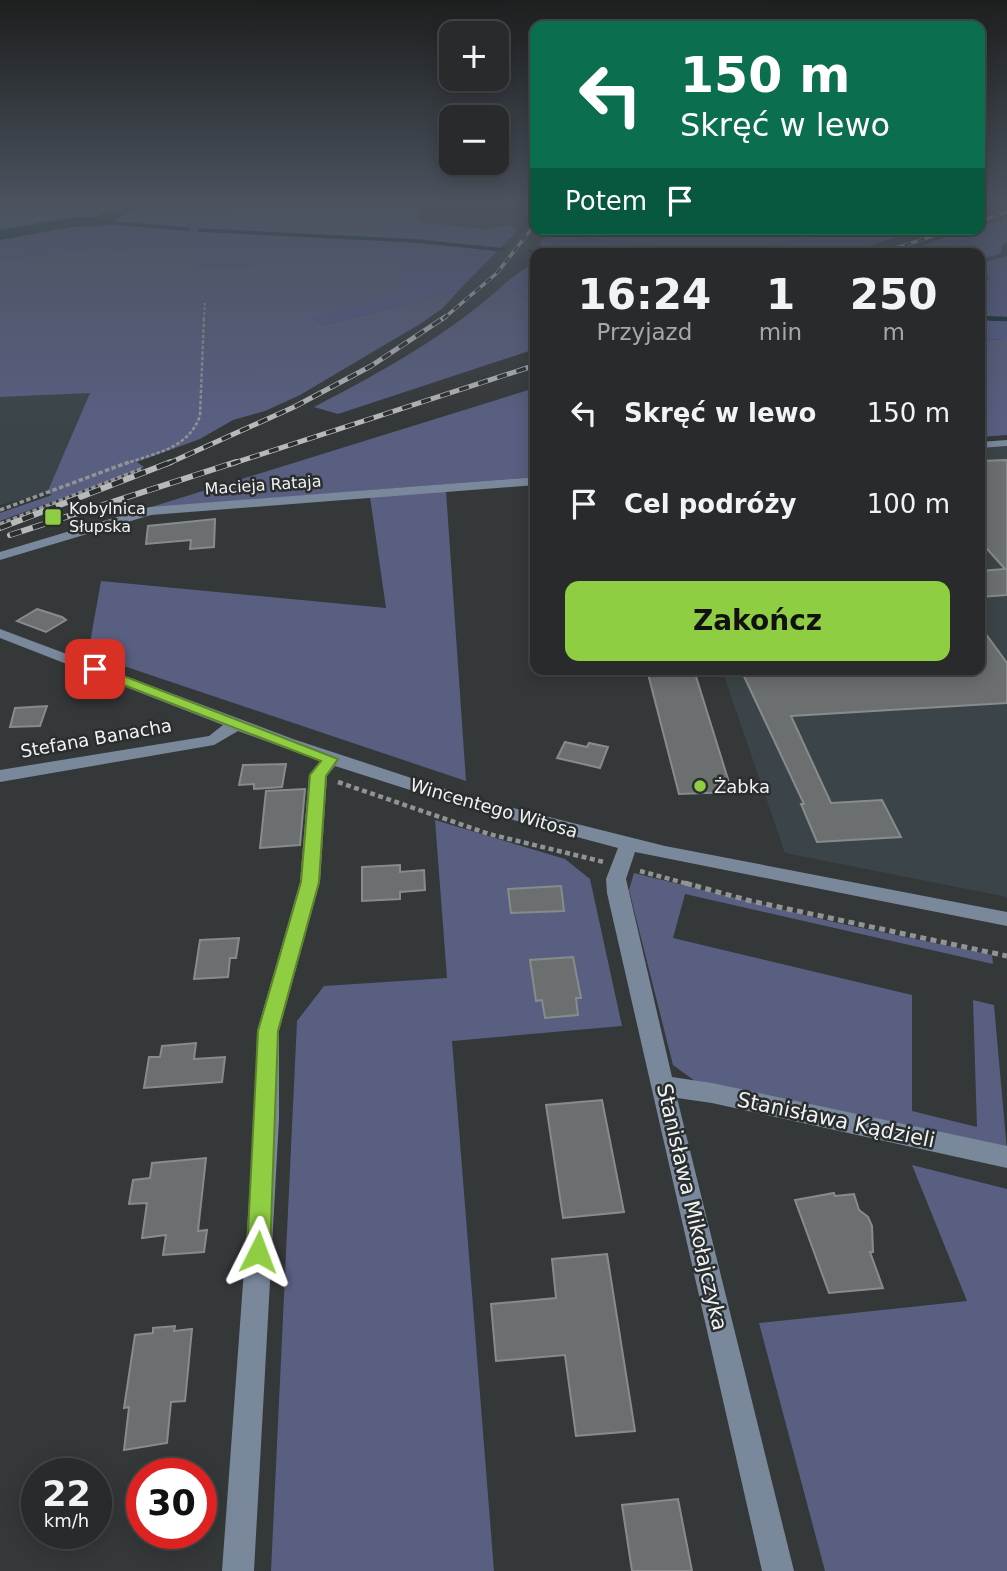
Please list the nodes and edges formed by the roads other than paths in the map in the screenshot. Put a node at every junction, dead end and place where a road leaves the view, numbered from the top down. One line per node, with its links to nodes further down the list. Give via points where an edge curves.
1 (1007, 443): 2 (street)
2 (985, 445)
3 (530, 481): 4 (street, Macieja Rataja, via 150,511)
4 (0, 556)
5 (0, 633): 6 (street, Wincentego Witosa)
6 (236, 724): 7 (street, Wincentego Witosa); 8 (street, Stefana Banacha, via 214,740)
7 (331, 759): 9 (street, Wincentego Witosa, via 464,802); 13 (street, via 318,775 310,882 268,1031 266,1133)
8 (0, 776)
9 (629, 844): 10 (street, Wincentego Witosa); 11 (street, Stanisława Mikołajczyka, via 617,878 617,893)
10 (1007, 919)
11 (664, 1086): 12 (street, Stanisława Kądzieli); 14 (street, Stanisława Mikołajczyka)
12 (1007, 1157)
13 (238, 1571)
14 (778, 1571)

